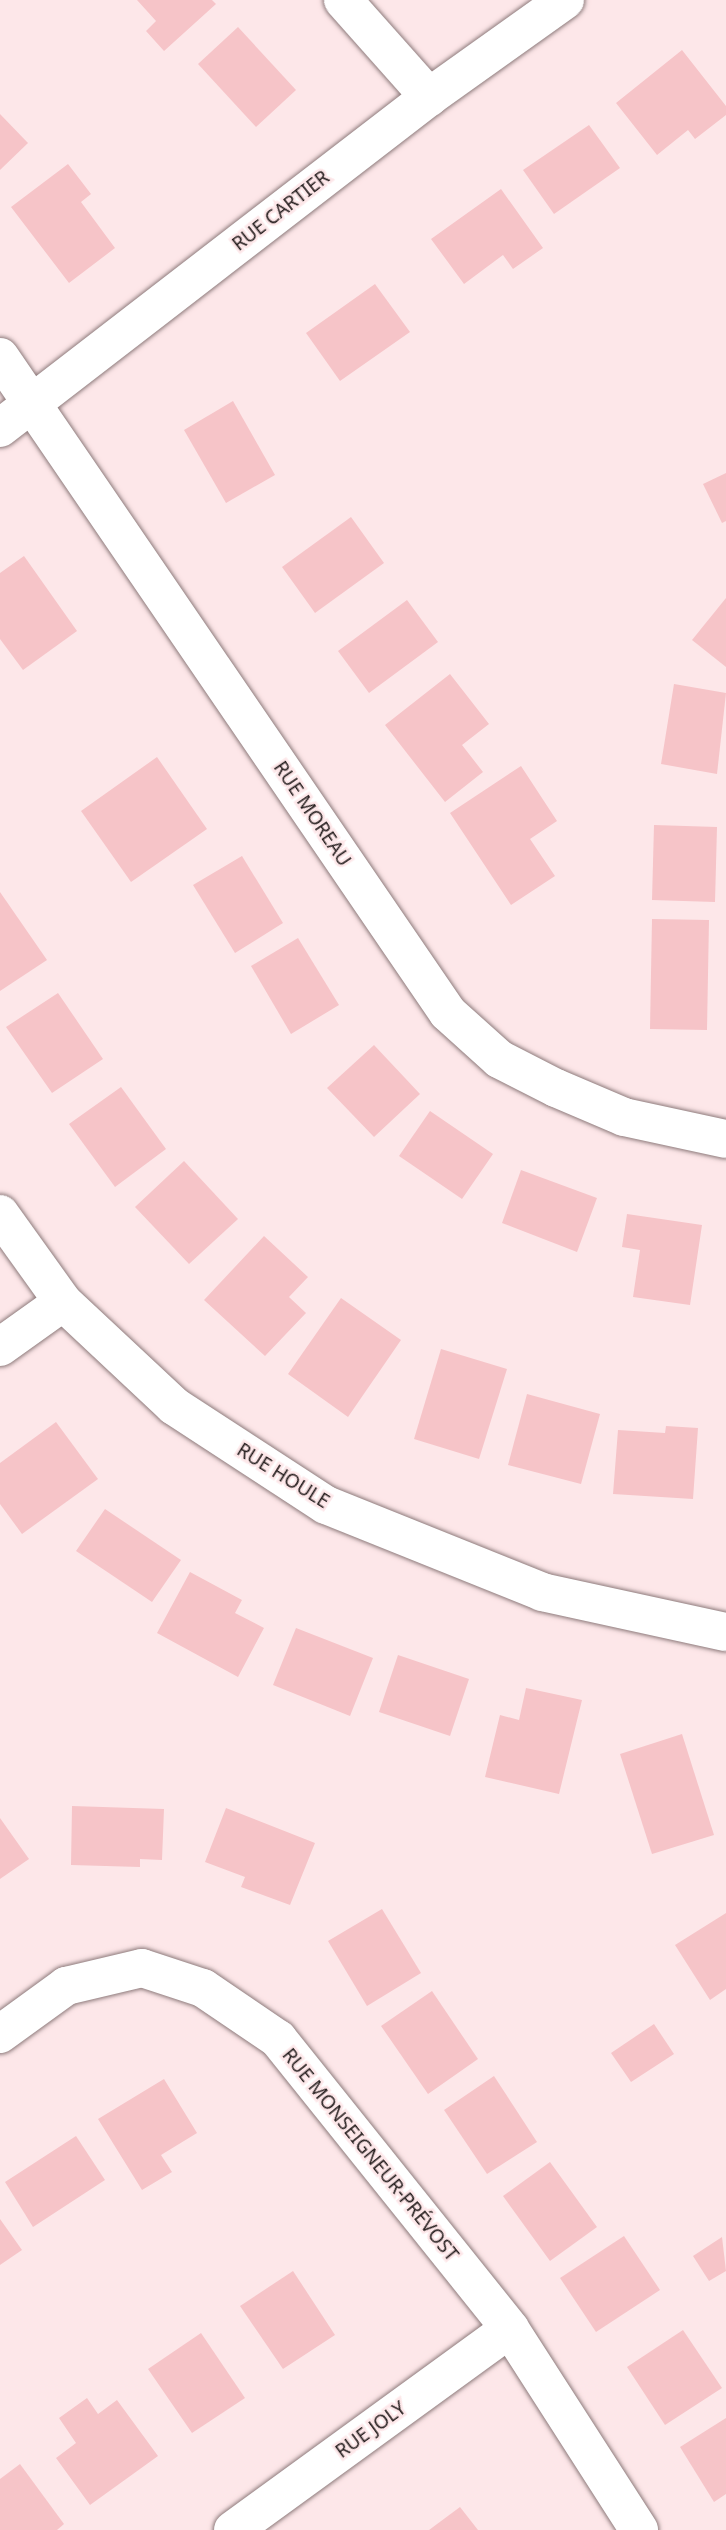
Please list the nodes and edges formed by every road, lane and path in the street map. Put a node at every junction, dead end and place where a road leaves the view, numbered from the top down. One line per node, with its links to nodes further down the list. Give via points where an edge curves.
1 (342, 0): 3 (street)
2 (565, 0): 3 (street, RUE CARTIER)
3 (429, 97): 5 (street, RUE CARTIER)
4 (0, 357): 5 (street, RUE MOREAU)
5 (32, 403): 6 (street, RUE CARTIER); 7 (street, RUE MOREAU, via 447,1013 499,1059 556,1088 624,1117)
6 (0, 428)
7 (726, 1139)
8 (0, 1214): 9 (street, RUE HOULE)
9 (63, 1302): 10 (street); 11 (street, RUE HOULE, via 174,1406 327,1505 542,1592)
10 (0, 1347)
11 (726, 1632)
12 (0, 2034): 13 (street, RUE MONSEIGNEUR-PRÉVOST, via 66,1986 142,1968 203,1989 278,2039)
13 (510, 2329): 14 (street, RUE JOLY); 15 (street, RUE MONSEIGNEUR-PRÉVOST)
14 (233, 2530)
15 (639, 2530)

